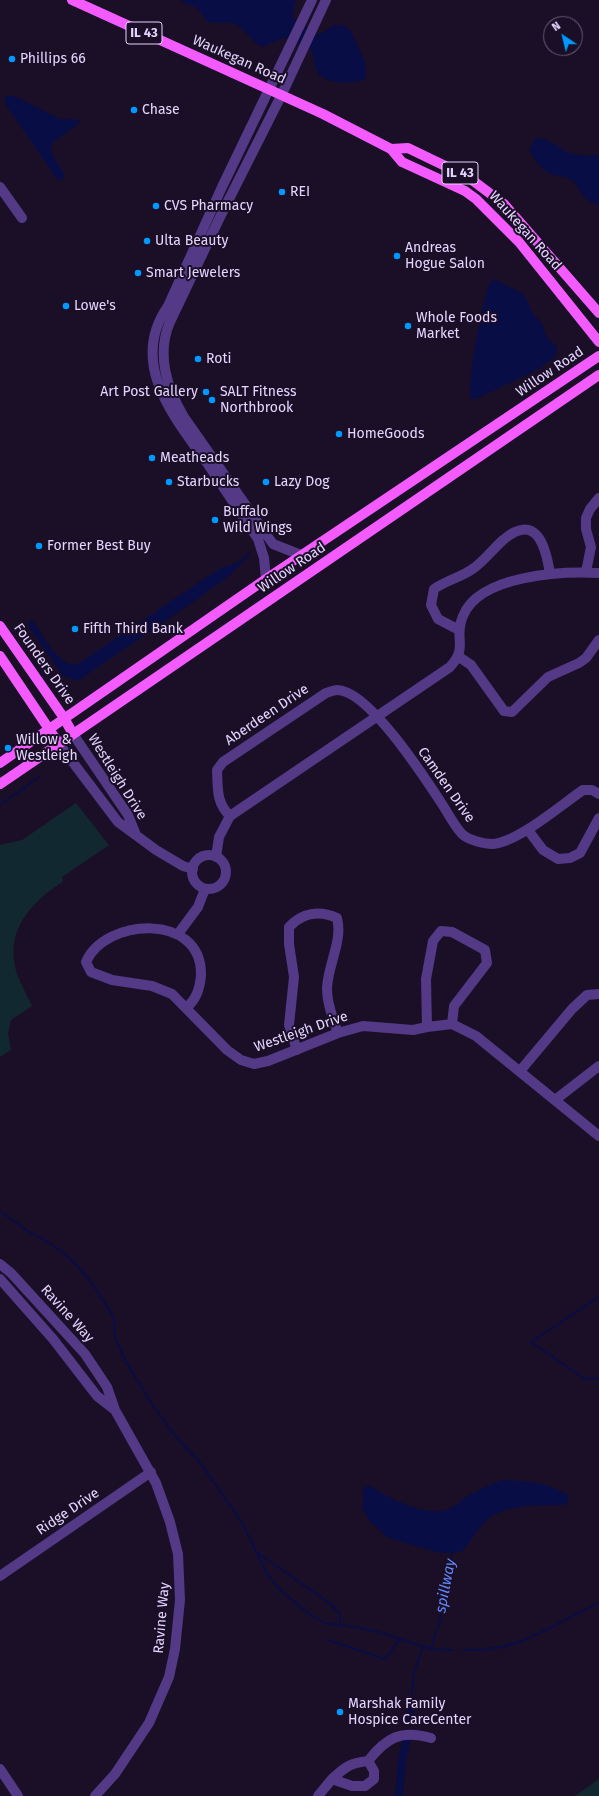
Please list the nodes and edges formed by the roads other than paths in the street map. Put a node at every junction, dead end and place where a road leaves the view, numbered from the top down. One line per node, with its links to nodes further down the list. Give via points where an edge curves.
1 (72, 0): 4 (main road, Waukegan Road / IL 43)
2 (312, 0): 4 (street)
3 (326, 0): 5 (street)
4 (269, 88): 5 (main road, Waukegan Road / IL 43); 18 (street, via 168,306 160,318 154,348 156,378 164,400 258,539 264,558)
5 (282, 94): 6 (main road, Waukegan Road / IL 43); 14 (street, via 168,326 163,351 168,384 184,417 273,544)
6 (391, 149): 9 (main road, Waukegan Road / IL 43, via 408,148 415,151 468,177 504,204); 10 (main road, Waukegan Road / IL 43, via 402,162 465,191 476,199 519,242)
7 (0, 189): 8 (street)
8 (22, 218)
9 (599, 313)
10 (599, 342)
11 (599, 356): 14 (main road, Willow Road)
12 (599, 375): 27 (main road, Willow Road)
13 (599, 498): 15 (street, via 586,518 591,547)
14 (301, 555): 18 (main road, Willow Road)
15 (586, 572): 16 (street); 17 (street)
16 (599, 573)
17 (550, 574): 20 (street, via 523,579 490,590 471,604 463,615); 20 (street, via 543,546 536,533 529,530 520,531 504,539 476,567 434,590 431,605 438,619)
18 (266, 579): 25 (main road, Willow Road)
19 (0, 626): 25 (main road, Founders Drive)
20 (459, 630): 23 (street)
21 (599, 640): 23 (street, via 579,664 548,677 512,712 504,711 471,665)
22 (0, 656): 26 (main road)
23 (459, 657): 24 (street, via 450,667)
24 (378, 715): 32 (street); 32 (street, Aberdeen Drive, via 364,702 346,691 336,689 326,693 223,762 217,770 219,796 223,809); 34 (street, Camden Drive, via 463,835 479,842 493,844)
25 (64, 718): 26 (main road, Willow Road); 27 (main road, Founders Drive)
26 (48, 729): 28 (main road); 29 (main road, Willow Road)
27 (74, 734): 28 (main road, Willow Road); 35 (street, Westleigh Drive, via 128,815)
28 (59, 744): 30 (main road, Willow Road); 35 (street, Westleigh Drive, via 118,822 129,832)
29 (0, 763)
30 (0, 784)
31 (599, 794): 34 (street, Camden Drive, via 592,790 583,790)
32 (230, 816): 36 (street, via 219,837)
33 (599, 818): 34 (street, via 580,853 570,858 558,859 542,850)
34 (528, 830)
35 (136, 834): 37 (street, Westleigh Drive, via 156,850)
36 (216, 857): 37 (street, via 202,857); 38 (street, via 224,864 226,875 221,885)
37 (193, 869): 38 (street, via 197,883)
38 (205, 889): 39 (street, via 198,907)
39 (178, 934): 41 (street, Westleigh Drive, via 190,942 201,962 200,984 195,1001); 41 (street, Westleigh Drive, via 150,927 119,934 90,953 86,962 91,972 112,980 164,990)
40 (599, 994): 47 (street, via 587,995 572,1009)
41 (187, 1008): 45 (street, Westleigh Drive, via 241,1060 254,1064)
42 (452, 1024): 43 (street, Westleigh Drive); 43 (street, via 454,1006 487,963 485,950 452,932 441,931 433,941 426,979); 47 (street, via 476,1036)
43 (426, 1027): 44 (street, Westleigh Drive, via 413,1030 363,1026)
44 (338, 1033): 45 (street, Westleigh Drive); 45 (street, via 327,987 340,928 337,918 315,913 297,918 289,927 294,977 289,1025)
45 (297, 1050)
46 (599, 1066): 48 (street)
47 (520, 1071): 48 (street)
48 (555, 1100): 49 (street)
49 (599, 1136)
50 (0, 1264): 52 (street, Ravine Way, via 85,1354 108,1387)
51 (0, 1278): 52 (street, Ravine Way, via 53,1339 97,1396)
52 (115, 1410): 53 (street, Ravine Way)
53 (151, 1472): 54 (street, Ridge Drive); 60 (street, Ravine Way, via 170,1522 178,1554 180,1600 173,1655 167,1683 149,1723 115,1774)
54 (0, 1576)
55 (431, 1738): 56 (street, via 419,1734 397,1735 378,1749)
56 (368, 1761): 58 (street, via 344,1767); 58 (street, via 374,1771 374,1779 365,1786 352,1786)
57 (0, 1769): 59 (street)
58 (332, 1779): 61 (street)
59 (18, 1796)
60 (95, 1796)
61 (318, 1796)

